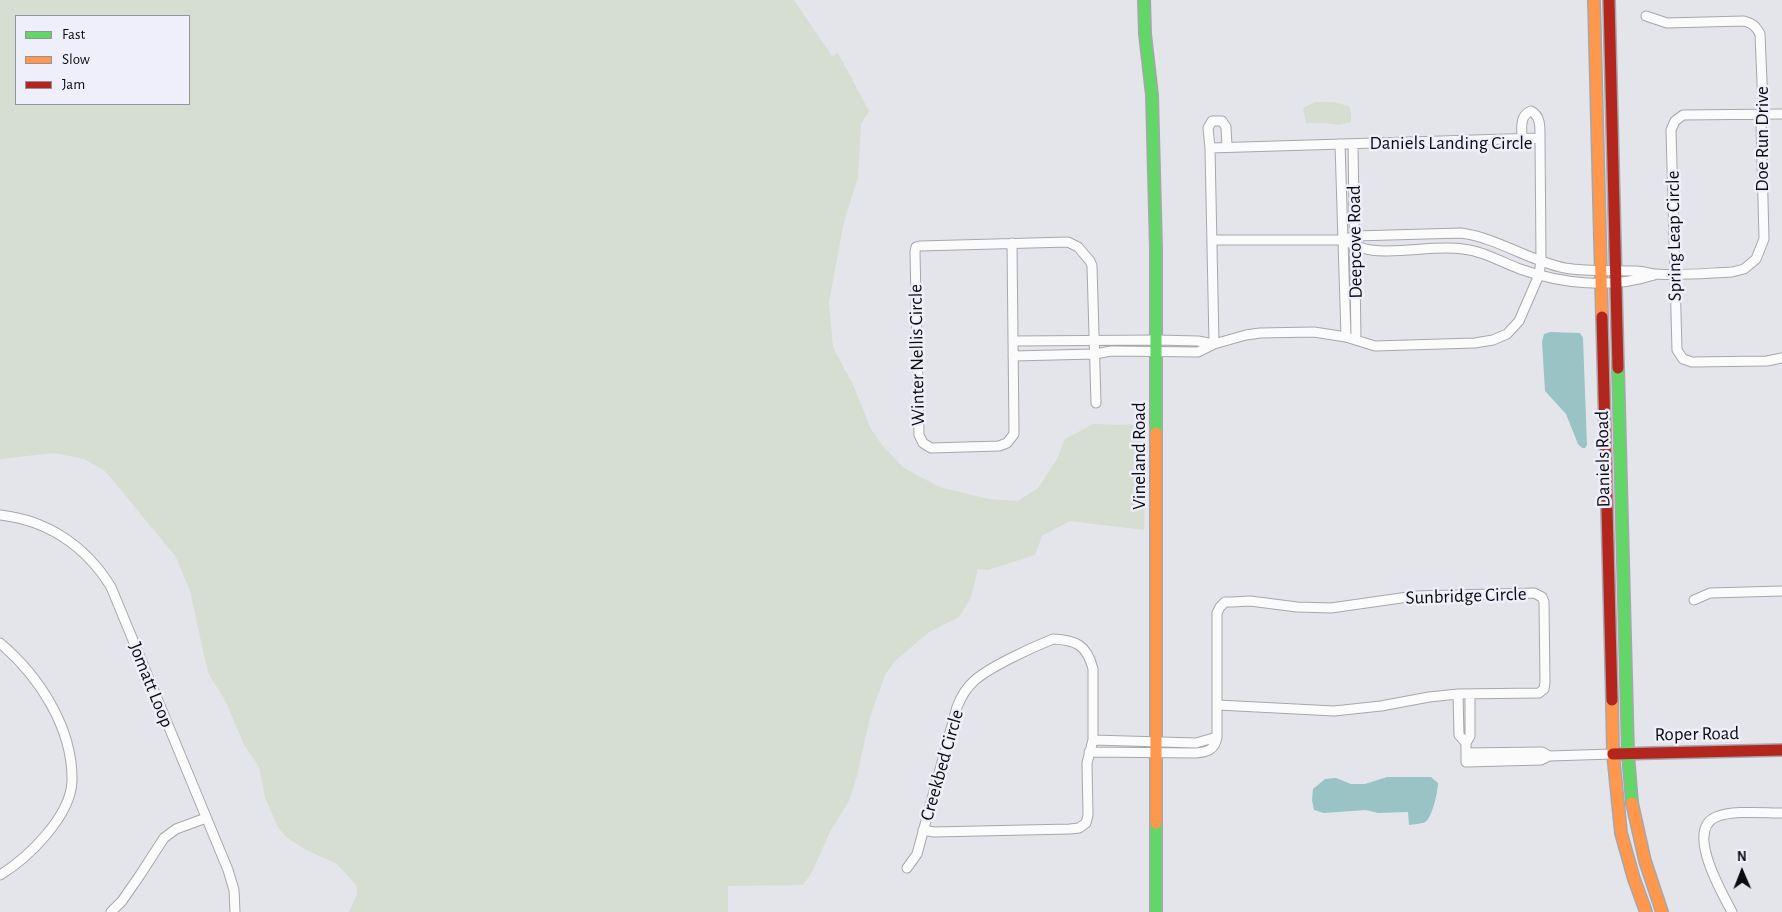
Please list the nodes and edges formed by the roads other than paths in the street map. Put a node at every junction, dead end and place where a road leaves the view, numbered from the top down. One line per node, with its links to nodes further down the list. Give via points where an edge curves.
1 (1144, 0): 33 (main road, Vineland Road, via 1152,104)
2 (1594, 0): 20 (main road, Daniels Road)
3 (1609, 0): 23 (main road, Daniels Road)
4 (1646, 16): 5 (street, Doe Run Drive, via 1667,23 1744,21 1757,27 1760,34)
5 (1762, 114): 6 (street, Spring Leap Circle); 21 (street, Doe Run Drive, via 1764,239 1756,258 1744,269 1732,272); 21 (street, Spring Leap Circle, via 1683,114 1675,121 1671,130)
6 (1782, 114)
7 (1540, 138): 8 (street, Daniels Landing Circle); 8 (street, via 1539,120 1531,111 1523,116); 18 (street, Daniels Landing Circle)
8 (1522, 139): 10 (street, Daniels Landing Circle)
9 (1340, 144): 10 (street, Daniels Landing Circle); 11 (street, Daniels Landing Circle); 15 (street, Deepcove Road)
10 (1352, 144): 13 (street, Deepcove Road)
11 (1227, 147): 12 (street, Daniels Landing Circle); 12 (street, via 1226,127 1222,120 1212,121 1210,125)
12 (1210, 148): 14 (street)
13 (1355, 236): 15 (street); 17 (street, Deepcove Road); 18 (street, via 1476,235)
14 (1212, 240): 15 (street); 32 (street)
15 (1343, 240): 17 (street); 26 (street, Deepcove Road)
16 (1012, 244): 27 (street, via 1068,242 1090,260); 29 (street, Winter Nellis Circle); 37 (street, Winter Nellis Circle, via 916,247 919,435 923,443 931,448 1007,443 1014,434)
17 (1355, 246): 22 (street, via 1371,250 1462,248); 28 (street, Deepcove Road)
18 (1541, 260): 19 (street); 22 (street, Daniels Landing Circle)
19 (1566, 268): 20 (street); 24 (street)
20 (1600, 271): 23 (street); 25 (main road, Daniels Road)
21 (1675, 274): 23 (street, Doe Run Drive, via 1656,274 1639,280); 38 (street, Spring Leap Circle, via 1677,350 1683,359 1692,362)
22 (1539, 275): 24 (street); 28 (street, Daniels Landing Circle, via 1519,321 1507,334 1493,340 1375,346)
23 (1616, 276): 25 (street); 56 (main road, Daniels Road)
24 (1564, 281): 25 (street)
25 (1601, 283): 55 (main road, Daniels Road)
26 (1346, 337): 28 (street, Daniels Landing Circle); 32 (street, Daniels Landing Circle, via 1314,332 1260,333)
27 (1095, 340): 29 (street); 30 (street); 36 (street)
28 (1356, 340)
29 (1013, 341): 37 (street, Winter Nellis Circle)
30 (1118, 341): 33 (street); 34 (street)
31 (1190, 341): 32 (street, Daniels Landing Circle); 33 (street, Daniels Landing Circle); 35 (street)
32 (1214, 344): 35 (street, Daniels Landing Circle, via 1198,352)
33 (1157, 346): 34 (street); 35 (street, Daniels Landing Circle); 50 (main road, Vineland Road)
34 (1119, 351): 36 (street)
35 (1190, 352)
36 (1095, 354): 37 (street); 39 (street)
37 (1013, 356)
38 (1782, 358)
39 (1096, 403)
40 (0, 515): 58 (street, Jomatt Loop, via 18,517 67,538 105,577)
41 (1782, 592): 42 (street, via 1710,593)
42 (1694, 600)
43 (0, 643): 61 (street, via 38,684 57,716 68,751 72,782 67,802 37,846)
44 (1458, 694): 45 (street, Sunbridge Circle); 46 (street, Sunbridge Circle, via 1334,711); 54 (street, via 1459,735)
45 (1470, 694): 46 (street, Sunbridge Circle, via 1539,693 1544,689 1542,597 1534,593 1415,596 1331,608 1225,602 1217,613); 54 (street, via 1470,736)
46 (1218, 705): 47 (street, Sunbridge Circle)
47 (1217, 737): 49 (street); 53 (street, via 1212,749)
48 (1093, 740): 50 (street); 52 (street, Creekbed Circle); 59 (street, Creekbed Circle, via 1093,669 1085,650 1076,643 1053,639 984,673 963,693 956,707)
49 (1196, 743): 50 (street); 53 (street)
50 (1156, 747): 52 (street); 53 (street); 64 (main road, Vineland Road)
51 (1782, 750): 56 (main road, Roper Road)
52 (1089, 752): 59 (street, Creekbed Circle, via 1088,815 1086,823 1078,828)
53 (1196, 753)
54 (1466, 753): 55 (street)
55 (1613, 754): 56 (main road, Roper Road); 65 (main road, Daniels Road, via 1621,833)
56 (1628, 754): 66 (main road, Daniels Road, via 1633,812 1644,861)
57 (1782, 813): 67 (street, via 1730,814 1715,818 1706,825 1703,837 1710,866)
58 (206, 818): 62 (street, via 176,829 164,838); 63 (street, Jomatt Loop, via 234,890)
59 (924, 830): 60 (street, Creekbed Circle, via 917,854)
60 (907, 868)
61 (0, 875)
62 (111, 912)
63 (235, 912)
64 (1156, 912)
65 (1646, 912)
66 (1662, 912)
67 (1732, 912)

